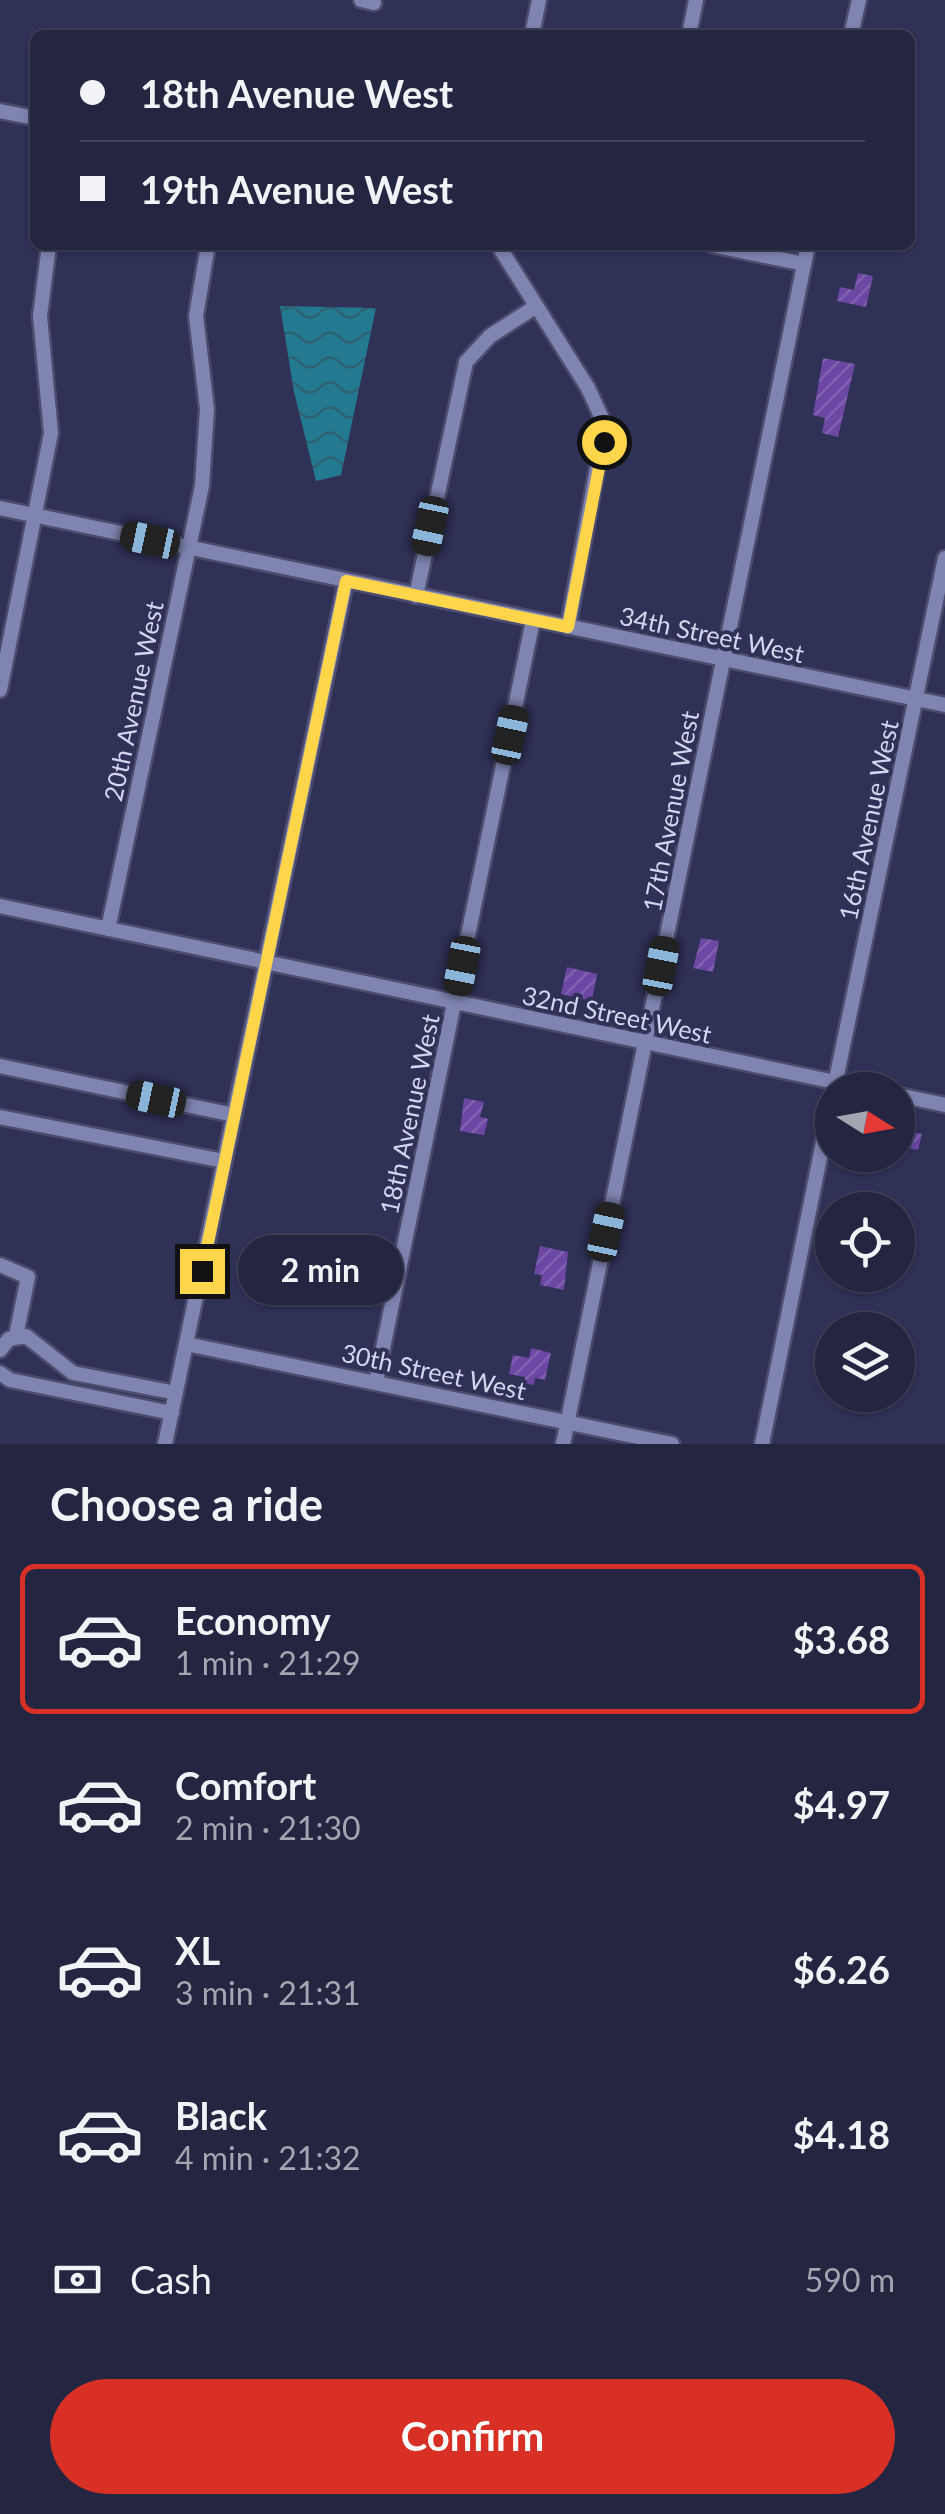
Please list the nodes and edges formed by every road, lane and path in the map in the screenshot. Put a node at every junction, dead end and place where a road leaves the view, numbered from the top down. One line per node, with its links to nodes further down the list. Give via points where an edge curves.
1 (539, 0): 4 (street)
2 (696, 0): 5 (street)
3 (859, 0): 6 (street)
4 (533, 30)
5 (690, 30)
6 (853, 30)
7 (0, 111): 8 (street)
8 (30, 117)
9 (48, 250): 17 (street, via 40,316 51,433)
10 (207, 250): 18 (street, 20th Avenue West, via 196,316 206,447)
11 (501, 250): 15 (street)
12 (736, 250): 14 (street)
13 (807, 250): 14 (street, 17th Avenue West)
14 (804, 264): 24 (street, 17th Avenue West)
15 (535, 306): 21 (street, via 490,336 466,362); 23 (street, via 588,388 604,426)
16 (0, 508): 17 (street, 34th Street West)
17 (36, 516): 18 (street, 34th Street West); 25 (street)
18 (189, 548): 20 (street, 34th Street West); 29 (street, 20th Avenue West)
19 (945, 558): 26 (street, 16th Avenue West)
20 (346, 581): 21 (street, 34th Street West); 30 (street)
21 (416, 596): 22 (street, 34th Street West)
22 (534, 620): 23 (street, 34th Street West); 31 (street, 18th Avenue West)
23 (568, 627): 24 (street, 34th Street West)
24 (723, 659): 26 (street, 34th Street West); 32 (street, 17th Avenue West)
25 (0, 690)
26 (916, 699): 27 (street, 34th Street West); 34 (street, 16th Avenue West)
27 (945, 704)
28 (0, 906): 29 (street, 32nd Street West)
29 (108, 929): 30 (street, 32nd Street West)
30 (265, 963): 31 (street, 32nd Street West); 38 (street)
31 (455, 1004): 32 (street, 32nd Street West); 47 (street, 18th Avenue West)
32 (646, 1043): 35 (street, 32nd Street West); 50 (street, 17th Avenue West)
33 (0, 1066): 38 (street)
34 (838, 1072)
35 (815, 1081)
36 (915, 1099): 37 (street)
37 (945, 1105)
38 (234, 1115): 40 (street)
39 (0, 1116): 40 (street)
40 (224, 1162): 44 (street)
41 (817, 1172): 54 (street)
42 (0, 1265): 43 (street, via 28,1276)
43 (16, 1336): 45 (street); 48 (street, via 26,1336 73,1374)
44 (186, 1344): 47 (street, 30th Street West); 48 (street)
45 (0, 1350)
46 (0, 1372): 49 (street, via 10,1380)
47 (376, 1382): 50 (street, 30th Street West)
48 (176, 1393): 49 (street)
49 (172, 1413): 51 (street)
50 (568, 1422): 52 (street, 17th Avenue West); 53 (street, 30th Street West)
51 (165, 1444)
52 (563, 1444)
53 (672, 1444)
54 (762, 1444)

